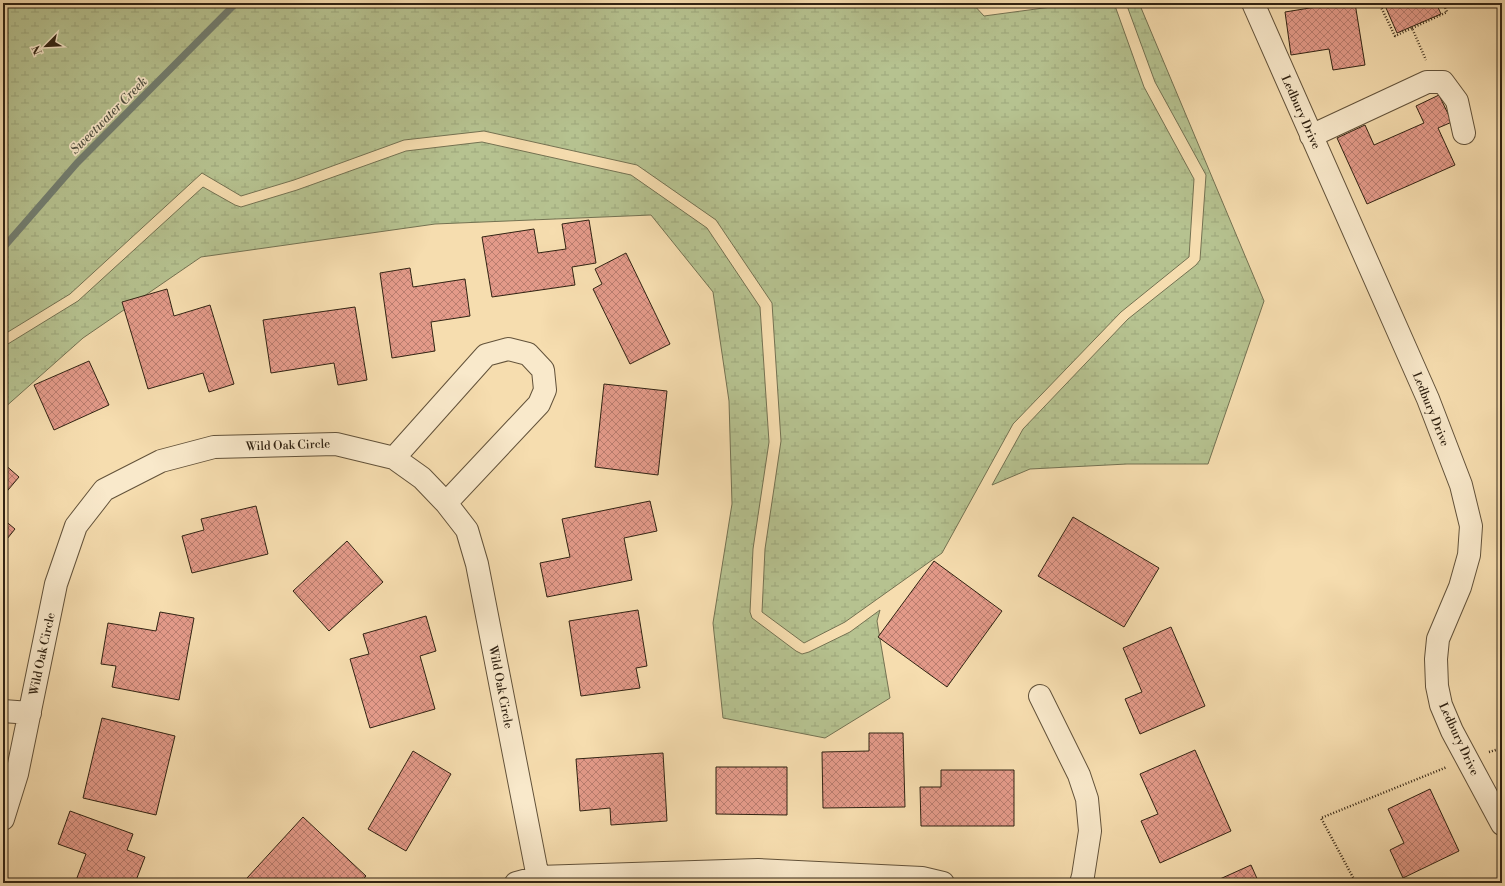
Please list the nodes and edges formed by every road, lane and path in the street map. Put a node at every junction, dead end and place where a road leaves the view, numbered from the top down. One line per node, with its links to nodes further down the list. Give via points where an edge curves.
1 (1253, 3): 7 (street, Ledbury Drive)
2 (1379, 3): 4 (path, via 1395,36)
3 (1443, 3): 4 (path, via 1447,12)
4 (1412, 28): 5 (path)
5 (1436, 82): 6 (street, via 1443,82 1457,101); 7 (street, via 1427,82)
6 (1464, 134)
7 (1312, 136): 14 (street, Ledbury Drive, via 1428,399 1462,485 1471,526 1469,555 1460,587 1438,639 1436,659 1441,705)
8 (394, 458): 9 (street, Wild Oak Circle, via 422,478); 9 (street, via 486,355 508,349 528,354 544,370 545,390 539,404); 12 (street, Wild Oak Circle, via 336,444 214,448 161,461 104,490 76,526 56,584)
9 (446, 503): 18 (street, Wild Oak Circle, via 466,530 477,564)
10 (1040, 696): 21 (street, via 1079,775 1087,799 1090,831)
11 (3, 711): 12 (street)
12 (30, 713): 15 (street, Wild Oak Circle)
13 (1502, 748): 14 (path)
14 (1466, 759): 17 (street, Ledbury Drive); 22 (path, via 1321,818)
15 (10, 774): 16 (street, Wild Oak Circle)
16 (3, 819)
17 (1502, 824)
18 (539, 880): 19 (street); 20 (street, via 758,870 922,878)
19 (516, 883)
20 (943, 883)
21 (1081, 883)
22 (1356, 883)

